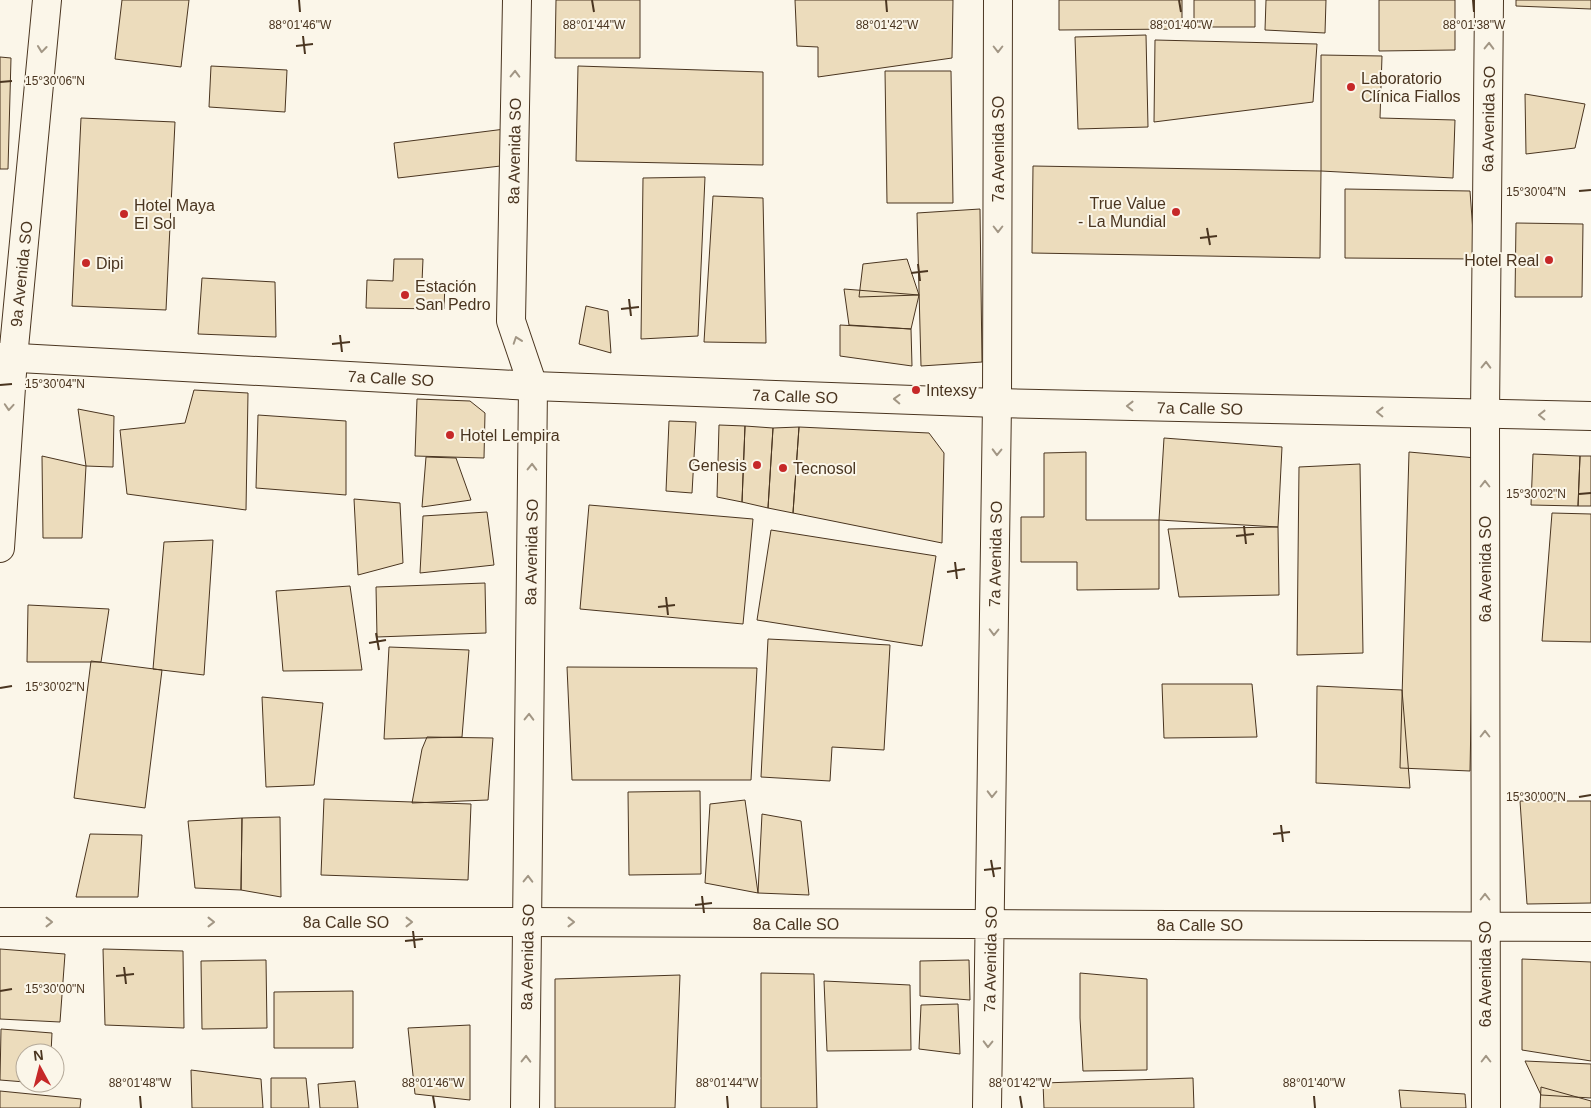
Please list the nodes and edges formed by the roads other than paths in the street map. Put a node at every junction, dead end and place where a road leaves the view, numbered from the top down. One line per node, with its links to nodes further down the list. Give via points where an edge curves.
1 (47, 0): 5 (street, 9a Avenida SO, one-way to 5)
2 (517, 0): 6 (street, 8a Avenida SO, one-way to 2, via 511,321)
3 (998, 0): 7 (street, 7a Avenida SO, one-way to 7)
4 (1489, 0): 8 (street, 6a Avenida SO, one-way to 4)
5 (6, 358): 6 (street, 7a Calle SO); 10 (street, 9a Avenida SO, one-way to 10)
6 (533, 386): 7 (street, 7a Calle SO, one-way to 6); 12 (street, 8a Avenida SO, one-way to 6)
7 (997, 403): 8 (street, 7a Calle SO, one-way to 7); 13 (street, 7a Avenida SO, one-way to 13)
8 (1485, 414): 9 (street, 7a Calle SO, one-way to 8); 14 (street, 6a Avenida SO, one-way to 8)
9 (1591, 416)
10 (0, 548)
11 (0, 922): 12 (street, 8a Calle SO, one-way to 12)
12 (527, 922): 13 (street, 8a Calle SO, one-way to 13); 16 (street, 8a Avenida SO, one-way to 12)
13 (990, 925): 14 (street, 8a Calle SO); 17 (street, 7a Avenida SO, one-way to 17)
14 (1485, 926): 15 (street, 8a Calle SO); 18 (street, 6a Avenida SO, one-way to 14)
15 (1591, 927)
16 (526, 1108)
17 (988, 1108)
18 (1486, 1108)

